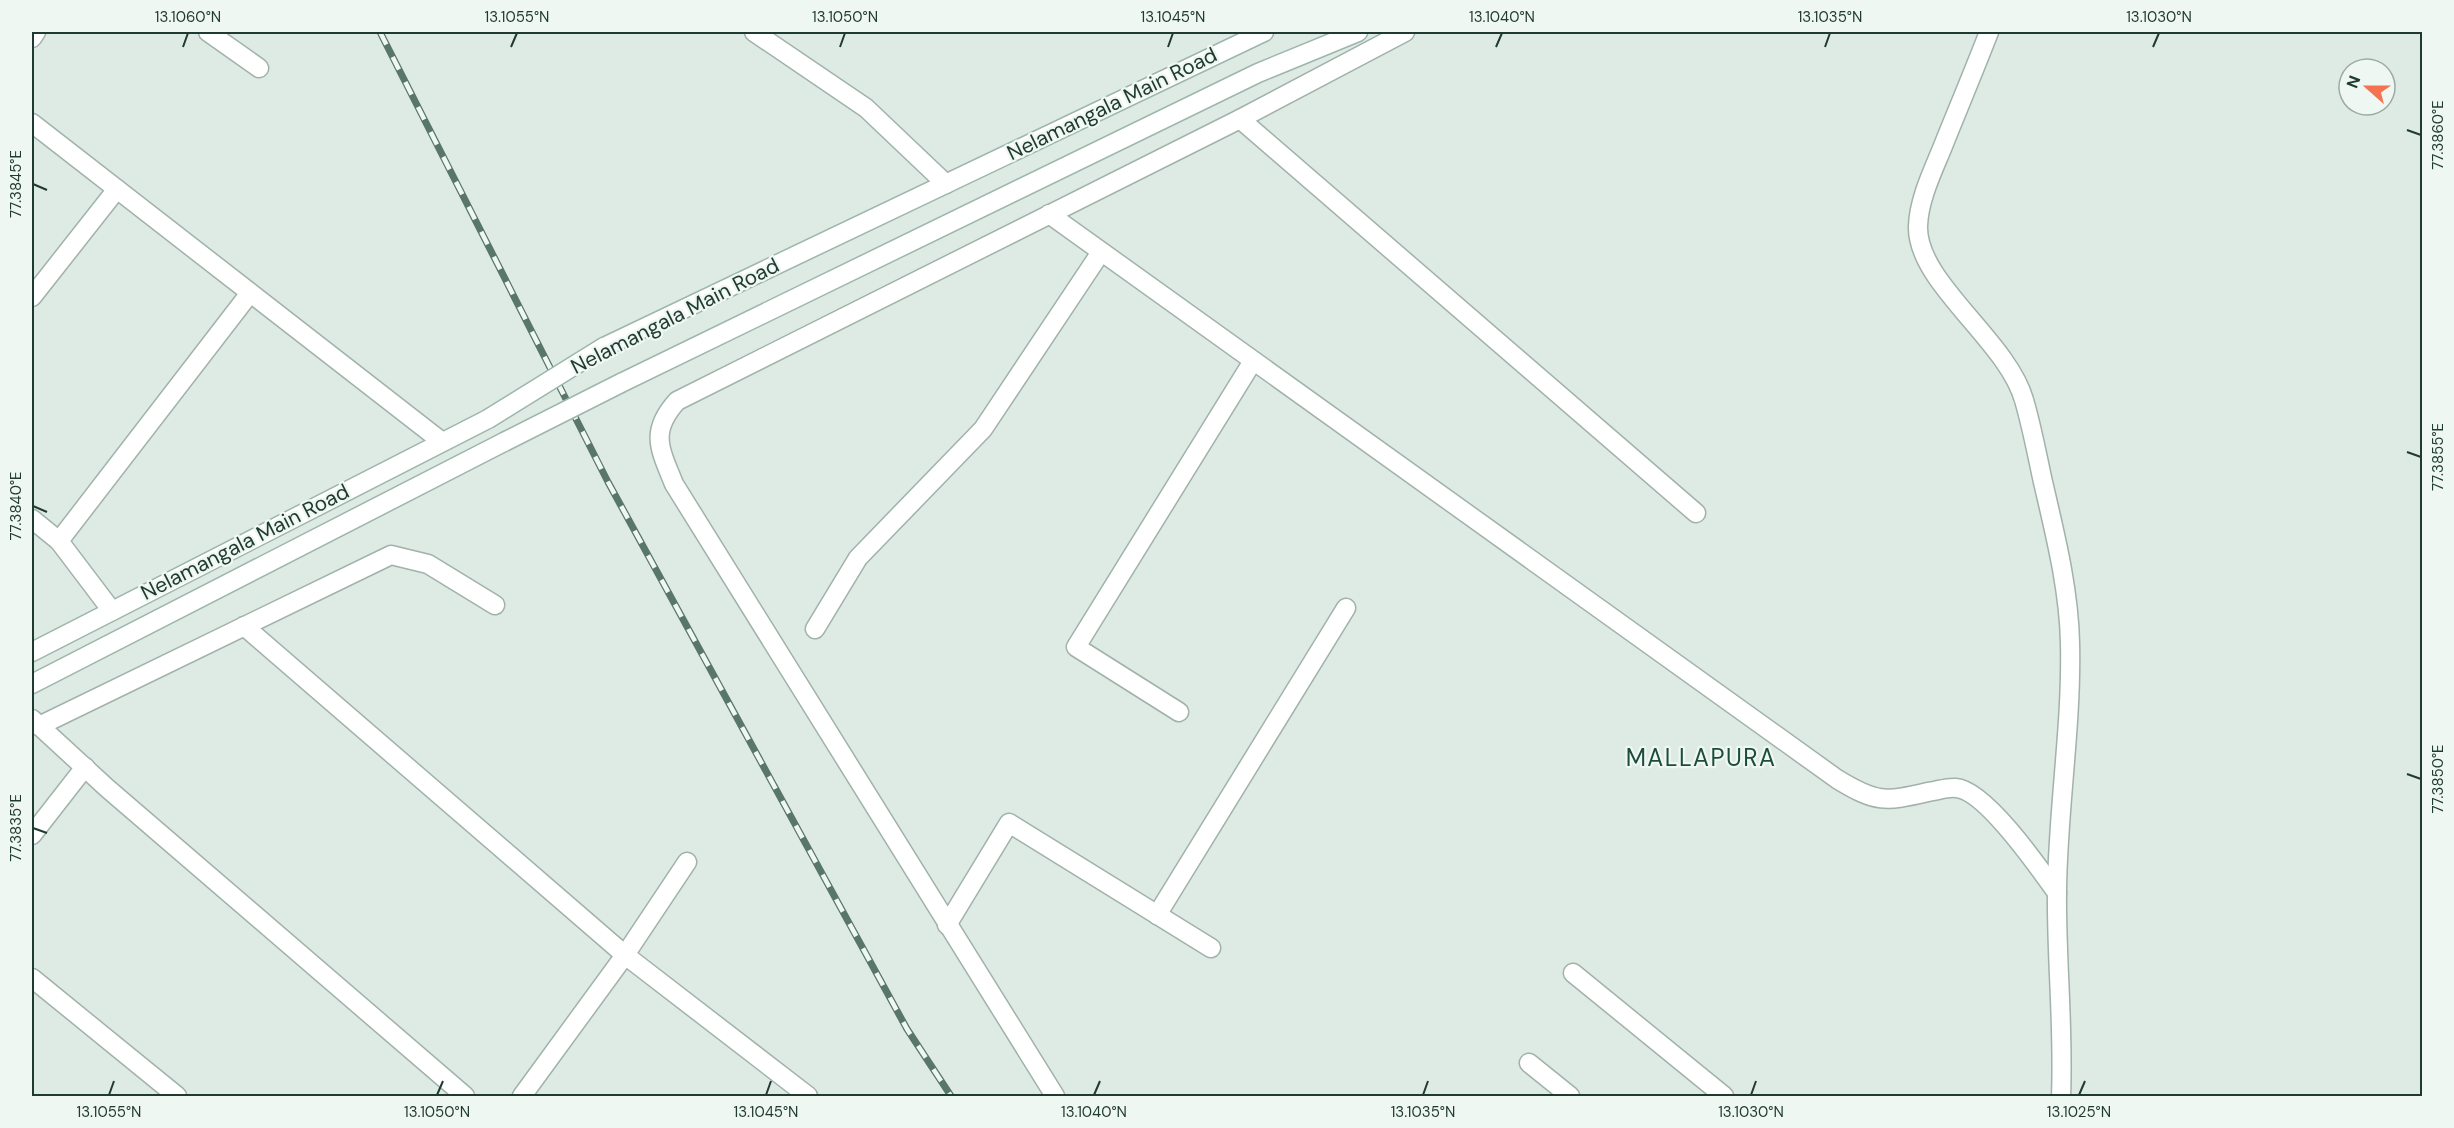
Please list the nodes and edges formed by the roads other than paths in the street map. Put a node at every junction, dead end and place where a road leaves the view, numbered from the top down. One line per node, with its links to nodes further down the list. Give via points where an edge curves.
1 (36, 32): 8 (street)
2 (208, 32): 9 (street)
3 (754, 32): 12 (street, via 866,108)
4 (1264, 32): 12 (street, Nelamangala Main Road)
5 (1358, 32): 29 (street, bridge, via 1258,73 621,383)
6 (1405, 32): 10 (street)
7 (1989, 32): 35 (street, via 1927,186 1918,226 1922,252 1936,277 2014,375 2024,399 2055,534 2070,640)
8 (32, 38)
9 (259, 68)
10 (1240, 119): 14 (street); 20 (street)
11 (32, 123): 13 (street)
12 (946, 184): 19 (street, Nelamangala Main Road, bridge, via 604,347 488,419)
13 (117, 189): 16 (street); 17 (street)
14 (1049, 214): 15 (street); 37 (street, via 677,401 665,415 659,433 662,454 674,484)
15 (1101, 252): 18 (street); 27 (street, via 983,429 858,558)
16 (250, 292): 19 (street); 22 (street)
17 (32, 297)
18 (1252, 361): 30 (street, via 1076,647); 35 (street, via 1863,795 1885,800 1956,788 1972,793 2022,846)
19 (441, 441): 25 (street, Nelamangala Main Road)
20 (1696, 513)
21 (32, 519): 22 (street)
22 (59, 541): 25 (street)
23 (495, 605): 26 (street, via 428,564 391,555)
24 (1346, 609): 36 (street)
25 (112, 611): 28 (street, Nelamangala Main Road)
26 (244, 626): 31 (street); 39 (street)
27 (815, 629)
28 (32, 652)
29 (32, 684)
30 (1179, 712)
31 (35, 723): 32 (street)
32 (85, 767): 33 (street); 44 (street)
33 (32, 836)
34 (687, 862): 39 (street)
35 (2057, 893): 50 (street)
36 (1158, 915): 37 (street, via 1009,823); 38 (street)
37 (947, 925): 47 (street)
38 (1211, 948)
39 (625, 955): 45 (street); 46 (street)
40 (1573, 973): 49 (street)
41 (32, 978): 43 (street)
42 (1529, 1063): 48 (street)
43 (177, 1096)
44 (465, 1096)
45 (522, 1096)
46 (808, 1096)
47 (1055, 1096)
48 (1570, 1096)
49 (1724, 1096)
50 (2061, 1096)

